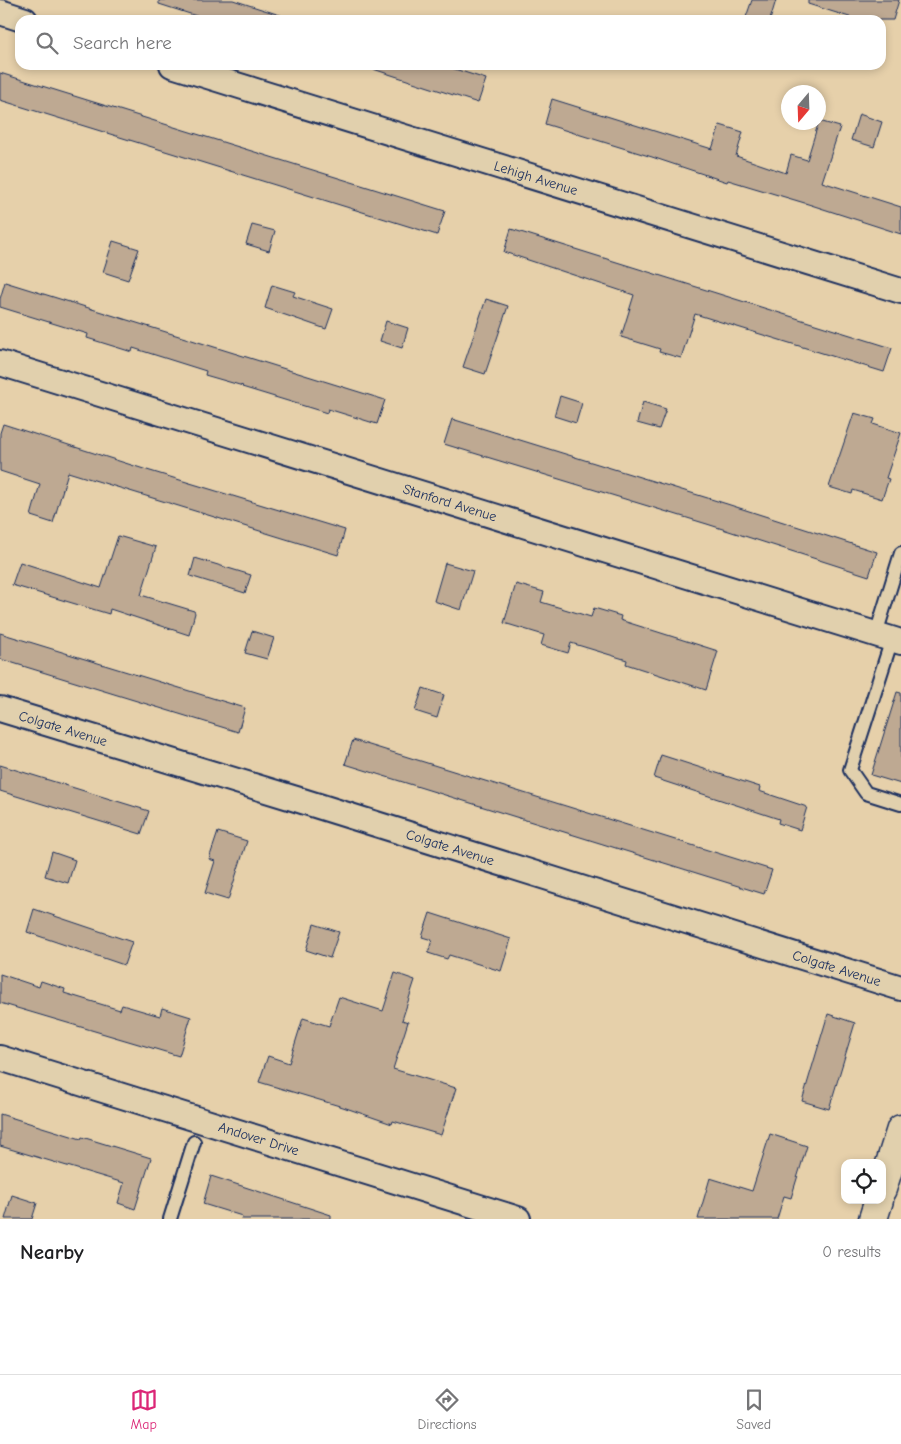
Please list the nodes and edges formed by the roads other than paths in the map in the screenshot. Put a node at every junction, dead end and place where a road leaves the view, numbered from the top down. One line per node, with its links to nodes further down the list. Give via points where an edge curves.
1 (0, 12): 2 (street)
2 (15, 17)
3 (188, 70): 4 (street, Lehigh Avenue)
4 (901, 291)
5 (0, 363): 7 (street, Stanford Avenue)
6 (901, 553): 7 (lane)
7 (890, 638): 9 (lane, via 850,770 866,793)
8 (0, 709): 10 (street, Colgate Avenue)
9 (901, 804)
10 (901, 988)
11 (0, 1058): 17 (street, Andover Drive)
12 (901, 1129): 14 (main road)
13 (194, 1142): 16 (lane)
14 (886, 1176)
15 (878, 1204): 18 (main road)
16 (170, 1219)
17 (518, 1219)
18 (873, 1219)

